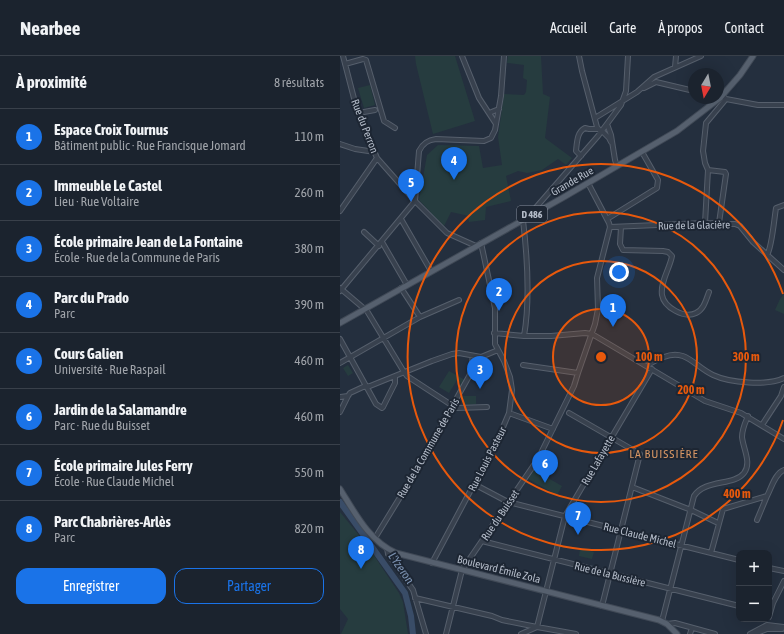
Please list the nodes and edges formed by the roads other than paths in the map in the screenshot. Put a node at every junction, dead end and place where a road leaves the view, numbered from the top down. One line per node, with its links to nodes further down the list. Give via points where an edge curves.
1 (343, 56): 9 (street, Rue du Perron)
2 (462, 56): 22 (street, via 479,98)
3 (504, 56): 20 (street)
4 (579, 56): 23 (street)
5 (628, 56): 15 (street)
6 (676, 56): 10 (street)
7 (701, 56): 10 (street)
8 (753, 56): 13 (main road, Grande Rue / D 486)
9 (345, 64): 19 (street, via 366,60); 30 (street, Rue du Perron, via 357,110)
10 (675, 67): 11 (street, via 654,77)
11 (642, 88): 12 (street, via 656,82); 15 (street)
12 (688, 90)
13 (724, 94)
14 (724, 98): 18 (street, via 758,105)
15 (624, 99): 23 (street); 25 (street)
16 (712, 104): 31 (main road, Grande Rue / D 486, via 677,131)
17 (717, 104): 35 (street, via 706,123 703,151)
18 (784, 105)
19 (378, 109): 21 (street); 26 (street, via 384,121)
20 (499, 109): 22 (street); 24 (street)
21 (364, 112)
22 (489, 113): 24 (street)
23 (595, 118): 27 (street)
24 (496, 124): 37 (street, via 493,135 486,140 436,139 423,144 419,151)
25 (607, 124): 27 (street); 29 (street)
26 (394, 128)
27 (600, 131): 29 (street); 32 (street); 32 (street, via 584,128 580,130 576,151)
28 (340, 144): 30 (street)
29 (612, 144): 34 (street)
30 (375, 152): 33 (street, Rue du Perron)
31 (642, 152): 34 (main road, Grande Rue / D 486); 44 (street, via 658,180 657,188)
32 (580, 156): 42 (street)
33 (377, 158): 38 (street, Rue du Perron); 41 (street)
34 (617, 166): 36 (main road, Grande Rue / D 486)
35 (708, 170): 46 (street); 47 (street, via 726,174)
36 (588, 183): 42 (main road, Grande Rue / D 486); 44 (street)
37 (416, 190): 38 (street); 39 (street)
38 (410, 195): 39 (street, Rue du Perron)
39 (415, 201): 43 (street); 52 (street, Rue du Perron, via 447,233)
40 (784, 205): 53 (street, via 776,208)
41 (340, 211)
42 (531, 215): 45 (main road, Grande Rue / D 486)
43 (402, 219): 51 (street); 55 (street)
44 (607, 219): 48 (street)
45 (523, 220): 52 (main road, Grande Rue / D 486); 66 (street, via 526,279)
46 (705, 223): 47 (street, Rue de la Glacière); 49 (street, Rue de la Glacière)
47 (719, 223): 53 (street, Rue de la Glacière, via 738,225)
48 (610, 227): 49 (street, Rue de la Glacière); 65 (street, Rue du Buisset, via 597,278 598,309)
49 (621, 227): 59 (street, via 623,250 663,251 670,254 672,258 662,295 664,301 678,312 685,315 696,313 706,302)
50 (364, 232): 51 (street)
51 (381, 244): 56 (street); 58 (street)
52 (479, 244): 55 (main road, Grande Rue / D 486); 64 (street, Rue Louis Pasteur, via 495,308)
53 (767, 255): 54 (street, Rue de la Glacière)
54 (784, 270)
55 (431, 271): 56 (main road, Grande Rue / D 486)
56 (407, 285): 57 (main road, Grande Rue / D 486)
57 (401, 288): 61 (main road, Grande Rue / D 486); 62 (street)
58 (341, 290): 61 (street)
59 (709, 292)
60 (459, 300): 62 (street)
61 (364, 309): 63 (main road, Grande Rue / D 486); 67 (street)
62 (420, 317): 67 (street)
63 (340, 323)
64 (494, 333): 66 (street); 69 (street, Rue Louis Pasteur)
65 (592, 334): 66 (street); 74 (street); 77 (street, Rue du Buisset)
66 (524, 336)
67 (383, 338): 71 (street); 76 (street)
68 (340, 339): 71 (street)
69 (498, 350): 70 (street, via 481,357); 87 (street, Rue Louis Pasteur, via 511,381)
70 (473, 356): 76 (street, via 459,353 432,360); 84 (street, Rue de la Commune de Paris, via 472,371)
71 (350, 357): 72 (street); 80 (street)
72 (340, 363)
73 (523, 365): 77 (street)
74 (647, 366): 75 (street); 79 (street, via 670,355 677,355 688,358 714,376 725,379 755,382)
75 (652, 369): 89 (street, via 705,401); 92 (street, Rue Lafayette)
76 (404, 372): 78 (street); 84 (street)
77 (578, 372): 91 (street, Rue du Buisset)
78 (395, 376): 80 (street); 80 (street, via 395,383 382,408 376,404)
79 (784, 379)
80 (366, 388): 82 (street)
81 (784, 388): 90 (street)
82 (349, 395): 83 (street); 86 (street)
83 (340, 397)
84 (453, 406): 85 (street); 105 (street, Rue de la Commune de Paris)
85 (487, 407)
86 (340, 412)
87 (510, 413): 91 (street); 95 (street, Rue Louis Pasteur)
88 (568, 413): 92 (street)
89 (748, 416): 90 (street); 100 (street, via 742,436 747,462 746,471 738,478 702,488 694,496)
90 (762, 425): 93 (street)
91 (553, 429): 99 (street, Rue du Buisset, via 538,459)
92 (611, 437): 96 (street, via 640,454); 101 (street, Rue Lafayette)
93 (784, 439)
94 (784, 470): 98 (street, via 777,477)
95 (474, 484): 99 (street, Rue Claude Michel); 112 (street, Rue Louis Pasteur)
96 (632, 487): 100 (street); 104 (street)
97 (340, 489): 105 (main road, Boulevard Émile Zola)
98 (767, 496): 102 (street); 103 (street, via 723,509)
99 (508, 502): 101 (street, Rue Claude Michel); 106 (street, Rue du Buisset)
100 (691, 510): 103 (street); 107 (street)
101 (565, 516): 104 (street, Rue Claude Michel); 110 (street, Rue Lafayette)
102 (757, 520)
103 (718, 523): 109 (street)
104 (621, 530): 107 (street, Rue Claude Michel); 116 (street)
105 (375, 538): 108 (main road, Boulevard Émile Zola)
106 (482, 541): 110 (street, Rue de la Bussière); 114 (street, Rue du Buisset)
107 (682, 546): 109 (street, Rue Claude Michel); 118 (street)
108 (387, 548): 112 (main road, Boulevard Émile Zola); 122 (street, via 388,554 410,585)
109 (711, 553): 111 (street, Rue Claude Michel)
110 (554, 559): 116 (street, Rue de la Bussière); 119 (street, Rue Lafayette)
111 (736, 559)
112 (432, 563): 114 (main road, Boulevard Émile Zola)
113 (772, 569): 115 (street)
114 (462, 570): 119 (main road, Boulevard Émile Zola); 124 (street, Rue du Buisset)
115 (784, 572)
116 (610, 573): 118 (street, Rue de la Bussière); 125 (street)
117 (784, 581): 120 (street)
118 (671, 589): 123 (street, Rue de la Bussière); 128 (street)
119 (546, 591): 125 (main road, Boulevard Émile Zola); 131 (street, Rue Lafayette)
120 (778, 592): 121 (street); 126 (street)
121 (784, 595)
122 (415, 598): 124 (street); 137 (street)
123 (736, 605)
124 (453, 606): 130 (street); 138 (street, Rue du Buisset)
125 (602, 606): 128 (main road, Boulevard Émile Zola)
126 (772, 606)
127 (768, 622): 132 (street)
128 (665, 623): 129 (street); 135 (main road, Boulevard Émile Zola)
129 (681, 625): 133 (street); 135 (street)
130 (530, 627): 131 (street); 139 (street)
131 (537, 627): 140 (street)
132 (767, 627): 134 (street); 136 (street)
133 (692, 628): 142 (street); 143 (street)
134 (784, 628)
135 (673, 629): 141 (main road, Boulevard Émile Zola)
136 (752, 633)
137 (426, 634)
138 (446, 634)
139 (521, 634)
140 (576, 634)
141 (677, 634)
142 (690, 634)
143 (715, 634)

